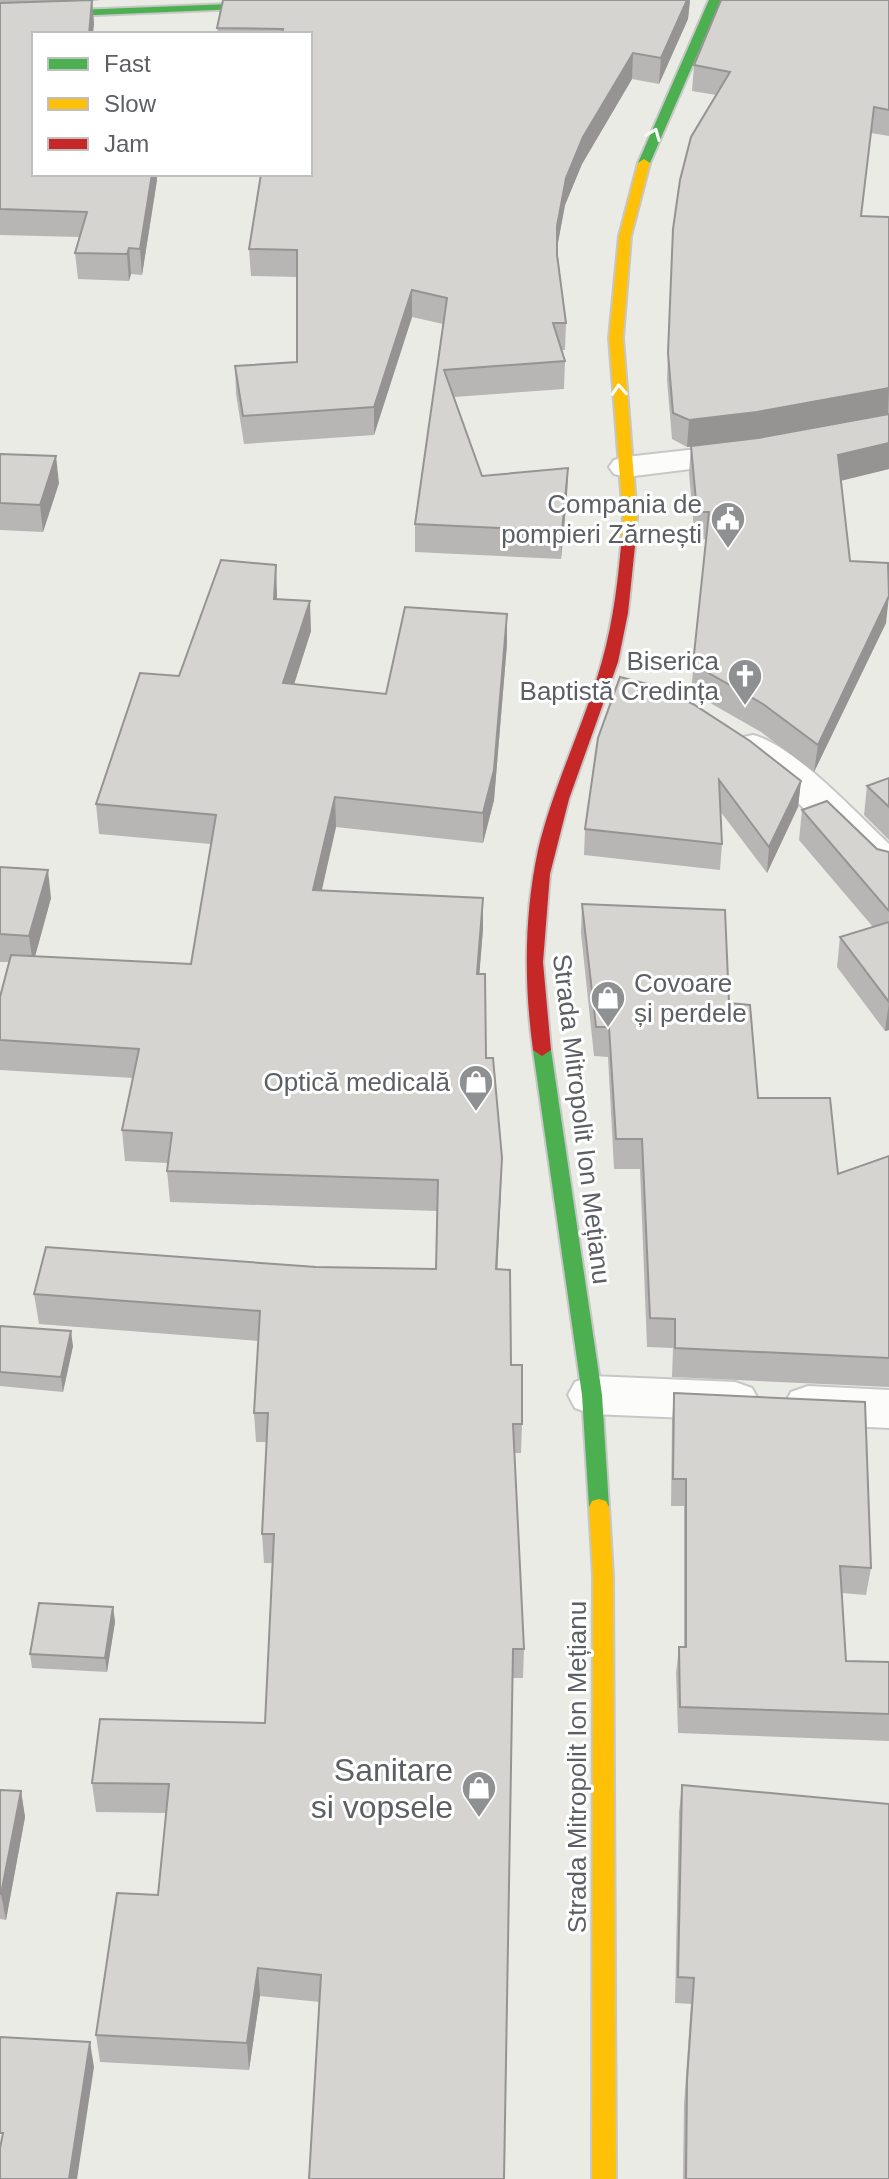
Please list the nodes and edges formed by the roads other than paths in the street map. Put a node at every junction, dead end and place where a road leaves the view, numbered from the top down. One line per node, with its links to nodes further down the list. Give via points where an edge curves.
1 (300, 5): 3 (main road)
2 (708, 5): 5 (main road, Strada Mitropolit Ion Mețianu, one-way to 2, via 616,338 625,236 645,157)
3 (0, 16)
4 (781, 448): 5 (street)
5 (626, 467): 8 (main road, Strada Mitropolit Ion Mețianu, via 630,517 621,680 562,797 542,873 534,948 537,1016)
6 (725, 728): 7 (street, via 809,791)
7 (889, 867)
8 (592, 1395): 9 (street); 10 (main road, Strada Mitropolit Ion Mețianu, via 603,1576)
9 (889, 1409)
10 (604, 2179)

